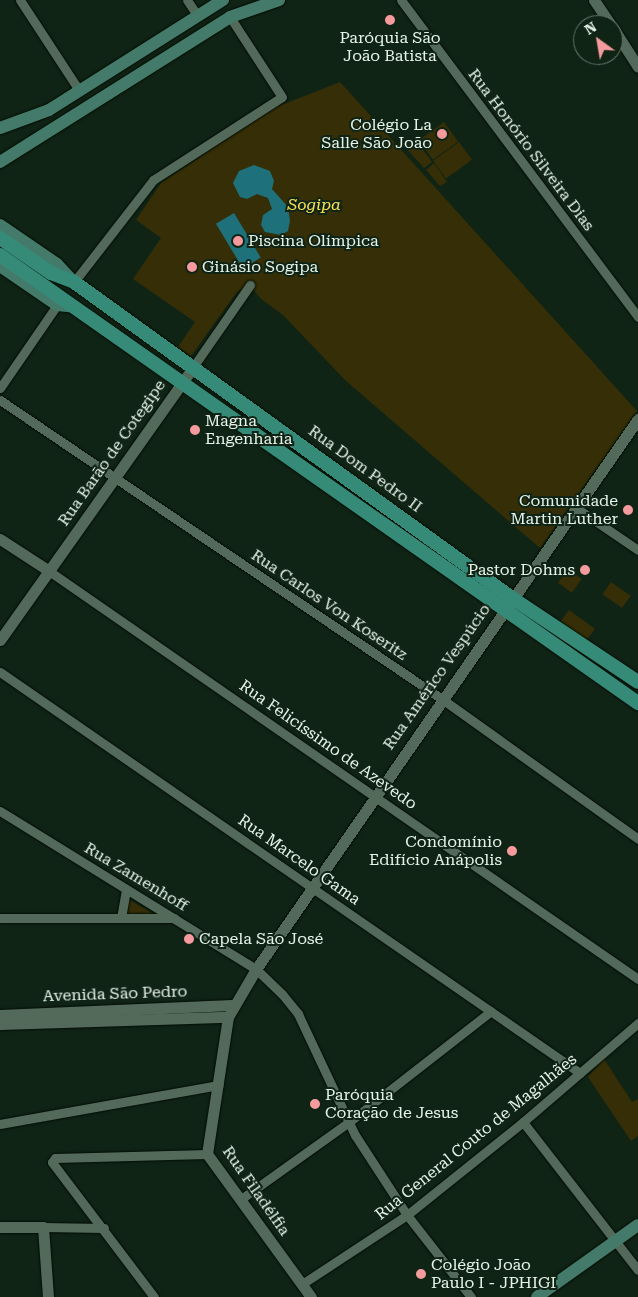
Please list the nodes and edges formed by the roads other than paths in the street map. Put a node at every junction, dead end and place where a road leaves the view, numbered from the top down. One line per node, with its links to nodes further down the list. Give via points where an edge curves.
1 (20, 0): 12 (street)
2 (187, 0): 7 (street)
3 (223, 0): 7 (main road)
4 (278, 0): 9 (main road)
5 (401, 0): 24 (street, Rua Honório Silveira Dias)
6 (594, 0): 8 (street)
7 (197, 15): 12 (main road)
8 (604, 15)
9 (230, 17): 14 (main road); 20 (street, via 282,97 153,180)
10 (623, 44): 11 (street)
11 (638, 67)
12 (79, 90): 13 (main road, via 49,110)
13 (0, 128)
14 (0, 162)
15 (0, 225): 20 (main road, Rua Dom Pedro II, via 57,264)
16 (0, 238): 19 (main road)
17 (0, 255): 19 (main road)
18 (0, 266): 22 (main road, Rua Dom Pedro II)
19 (47, 278): 20 (main road, Rua Dom Pedro II); 23 (main road, Rua Dom Pedro II)
20 (74, 282): 25 (main road, Rua Dom Pedro II)
21 (250, 285): 25 (street, Rua Barão de Cotegipe)
22 (56, 305): 23 (main road, Rua Dom Pedro II); 27 (street)
23 (76, 307): 26 (main road, Rua Dom Pedro II)
24 (638, 317)
25 (193, 367): 26 (street, Rua Barão de Cotegipe); 35 (main road, Rua Dom Pedro II)
26 (182, 383): 30 (street, Rua Barão de Cotegipe); 35 (main road, Rua Dom Pedro II)
27 (0, 388)
28 (0, 400): 30 (street, Rua Carlos Von Koseritz)
29 (638, 419): 31 (street, Rua Américo Vespúcio)
30 (115, 477): 34 (street, Rua Barão de Cotegipe); 39 (street, Rua Carlos Von Koseritz)
31 (575, 507): 33 (street); 35 (street, Rua Américo Vespúcio)
32 (0, 539): 34 (street, Rua Felicíssimo de Azevedo)
33 (638, 550)
34 (49, 571): 36 (street, Rua Barão de Cotegipe); 41 (street, Rua Felicíssimo de Azevedo)
35 (508, 604): 38 (main road, Rua Dom Pedro II); 39 (street, Rua Américo Vespúcio); 40 (main road, Rua Dom Pedro II)
36 (0, 640)
37 (0, 672): 44 (street, Rua Marcelo Gama)
38 (638, 682)
39 (442, 699): 41 (street, Rua Américo Vespúcio); 43 (street, Rua Carlos Von Koseritz)
40 (638, 703)
41 (374, 797): 44 (street, Rua Américo Vespúcio); 50 (street, Rua Felicíssimo de Azevedo)
42 (0, 811): 45 (street, Rua Zamenhoff)
43 (638, 839)
44 (313, 888): 49 (street, Rua Américo Vespúcio); 52 (street, Rua Marcelo Gama)
45 (126, 890): 47 (street); 48 (street, Rua Zamenhoff)
46 (0, 918): 47 (street)
47 (121, 918): 48 (street)
48 (174, 918): 49 (street, Rua Zamenhoff)
49 (256, 969): 51 (street, Rua Américo Vespúcio); 61 (street, Rua Zamenhoff, via 298,1014)
50 (638, 979)
51 (232, 1005): 53 (street, Avenida São Pedro); 55 (street, Rua Filadélfia)
52 (491, 1011): 59 (street, Rua Marcelo Gama); 61 (street)
53 (182, 1013): 55 (street, Avenida São Pedro); 56 (street, Avenida São Pedro)
54 (0, 1015): 56 (street, Avenida São Pedro)
55 (228, 1017): 60 (street, Rua Filadélfia)
56 (36, 1018): 58 (street, Avenida São Pedro)
57 (638, 1023): 59 (street, Rua General Couto de Magalhães)
58 (0, 1024)
59 (580, 1073): 62 (street, Rua General Couto de Magalhães)
60 (219, 1085): 63 (street); 64 (street, Rua Filadélfia)
61 (349, 1122): 65 (street); 66 (street, Rua Zamenhoff)
62 (523, 1122): 66 (street, Rua General Couto de Magalhães); 71 (street)
63 (0, 1124)
64 (207, 1154): 65 (street, Rua Filadélfia); 70 (street, via 55,1158 52,1162)
65 (241, 1199): 73 (street, Rua Filadélfia)
66 (407, 1215): 73 (street, Rua General Couto de Magalhães); 77 (street, Rua Zamenhoff)
67 (638, 1225): 71 (main road)
68 (0, 1227): 69 (street)
69 (42, 1228): 70 (street); 74 (street)
70 (104, 1228): 75 (street)
71 (616, 1241): 72 (street); 78 (main road)
72 (638, 1270)
73 (302, 1284): 76 (street, Rua Filadélfia)
74 (48, 1297)
75 (154, 1297)
76 (311, 1297)
77 (471, 1297)
78 (537, 1297)

